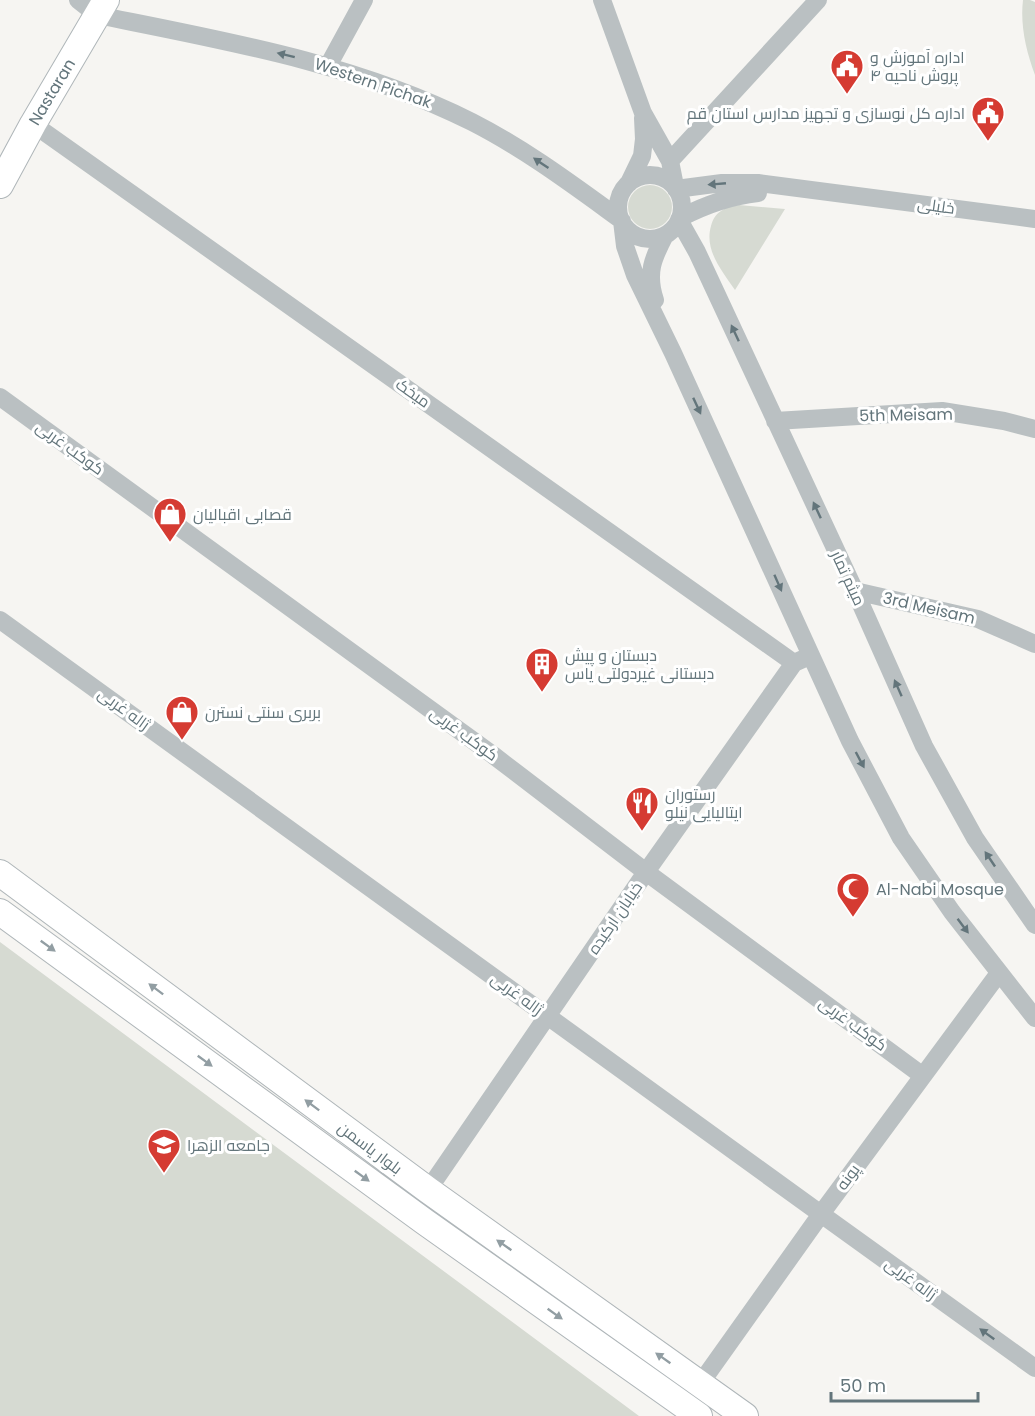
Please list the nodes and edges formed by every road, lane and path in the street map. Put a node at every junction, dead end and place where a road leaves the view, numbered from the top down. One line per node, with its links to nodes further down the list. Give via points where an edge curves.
1 (364, 0): 5 (street)
2 (602, 0): 6 (street)
3 (818, 0): 8 (street)
4 (94, 5): 5 (street, Western Pichak, one-way to 4); 7 (street, Nastaran)
5 (328, 66): 13 (street, Western Pichak, one-way to 5, via 536,159 473,123 427,101)
6 (643, 113): 8 (street); 10 (street, via 642,156)
7 (33, 124): 9 (street, Nastaran); 26 (street, میخک)
8 (670, 161): 11 (street)
9 (1, 180)
10 (629, 183): 11 (street, via 648,175 667,180); 14 (street)
11 (675, 187): 12 (street, one-way to 11, via 758,183); 15 (street, via 682,203)
12 (837, 192): 15 (street, via 735,196); 16 (street, خلیلی)
13 (589, 196): 14 (street); 17 (street, Western Pichak)
14 (619, 199): 17 (street)
15 (680, 219): 18 (street); 21 (street, میثم تمار, one-way to 15)
16 (1035, 219)
17 (621, 220): 18 (street, via 626,228 644,238); 19 (street, via 635,275)
18 (665, 235): 19 (street, via 653,260 651,290)
19 (673, 353): 26 (street, one-way to 26)
20 (0, 397): 27 (street, کوکب غربی, via 493,755)
21 (775, 421): 22 (street, 5th Meisam, via 942,411); 23 (street, میثم تمار, one-way to 21)
22 (1035, 429)
23 (855, 591): 25 (street, 3rd Meisam, via 978,619); 30 (street, میثم تمار, one-way to 23, via 975,838 924,746)
24 (0, 620): 32 (street, ژاله غربی)
25 (1035, 644)
26 (802, 660): 27 (street, خیابان ارکیده); 31 (street, one-way to 31, via 901,838)
27 (646, 872): 32 (street, خیابان ارکیده); 34 (street, کوکب غربی)
28 (0, 873): 35 (street, بلوار یاسمن, one-way to 28)
29 (0, 912): 39 (street, بلوار یاسمن, one-way to 39)
30 (1035, 925)
31 (999, 973): 33 (street); 34 (street, پونه)
32 (548, 1016): 35 (street, خیابان ارکیده); 36 (street, ژاله غربی)
33 (1035, 1018)
34 (923, 1076): 36 (street, پونه)
35 (428, 1190): 38 (street, بلوار یاسمن, one-way to 35)
36 (821, 1214): 37 (street, ژاله غربی, one-way to 36); 38 (street, پونه)
37 (1035, 1368)
38 (700, 1384): 40 (street, بلوار یاسمن)
39 (699, 1416)
40 (745, 1416)

